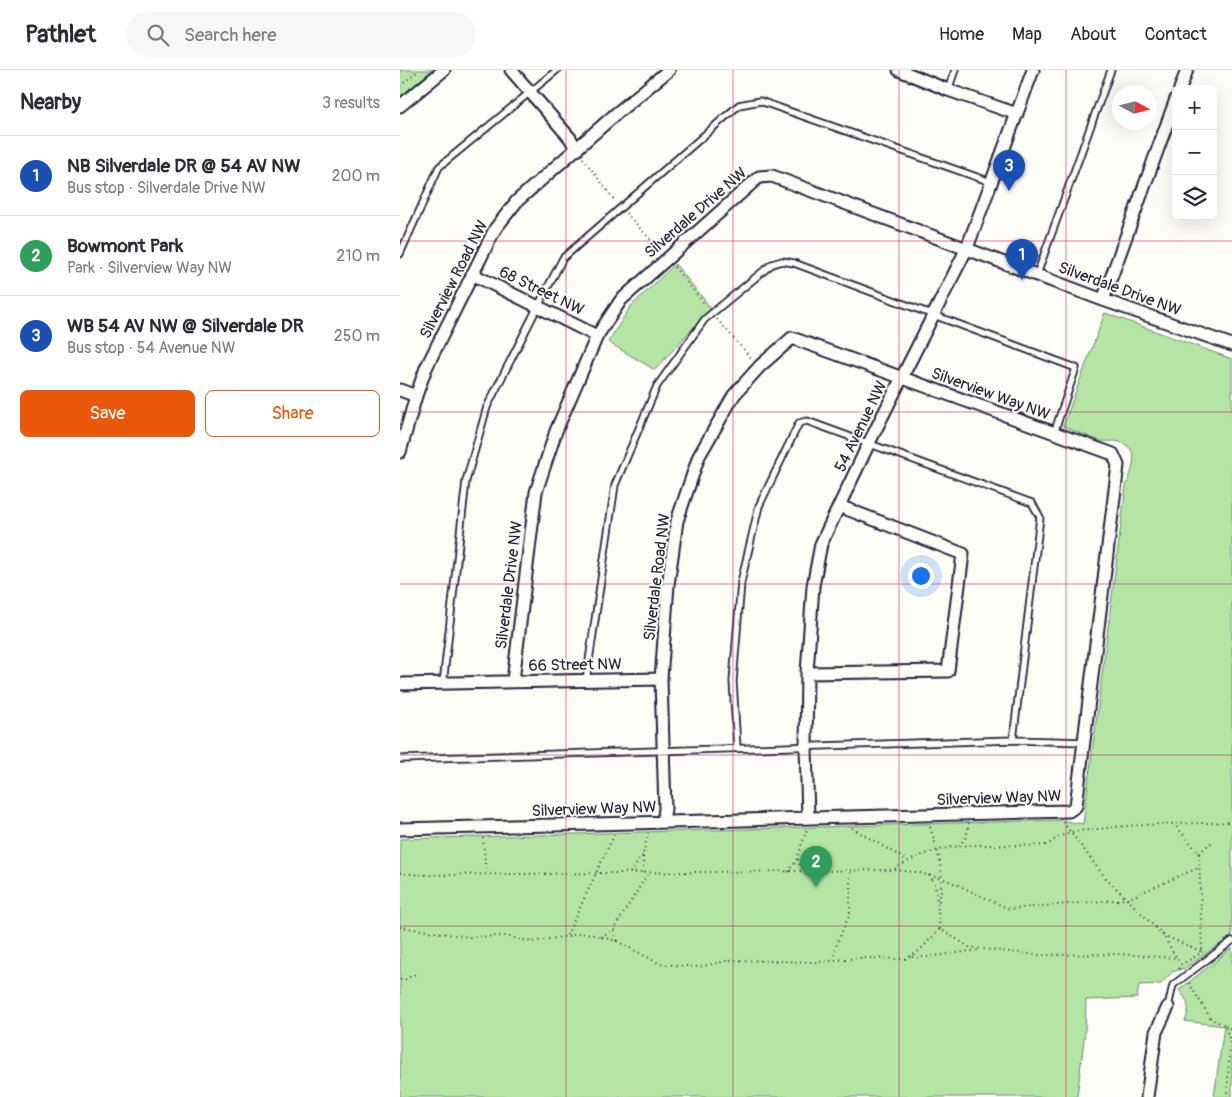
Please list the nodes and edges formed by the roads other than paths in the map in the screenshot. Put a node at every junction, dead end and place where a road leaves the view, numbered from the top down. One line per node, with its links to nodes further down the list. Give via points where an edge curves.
1 (444, 70): 13 (street)
2 (511, 70): 12 (street)
3 (557, 70): 12 (lane)
4 (669, 70): 16 (street, Silverview Road NW)
5 (899, 70): 11 (street)
6 (955, 70): 11 (lane)
7 (1034, 70): 15 (street, 54 Avenue NW)
8 (1111, 70): 21 (lane)
9 (1187, 70): 10 (street)
10 (1181, 85)
11 (948, 90): 15 (street)
12 (530, 93): 16 (street); 19 (lane, via 439,167)
13 (400, 106)
14 (1172, 110): 22 (street)
15 (1017, 114): 17 (street, 54 Avenue NW)
16 (577, 150): 20 (street, Silverview Road NW, via 517,201 495,229)
17 (993, 183): 18 (street, 54 Avenue NW); 23 (lane, via 760,101 739,105 563,258)
18 (967, 248): 21 (street, Silverdale Drive NW); 24 (street, 54 Avenue NW); 25 (street, Silverdale Drive NW, via 772,176 759,177 621,300)
19 (400, 254)
20 (472, 274): 23 (street, 68 Street NW); 29 (street, Silverview Road NW, via 426,368)
21 (1037, 274): 22 (street, Silverdale Drive NW)
22 (1104, 300): 26 (street, Silverdale Drive NW)
23 (538, 306): 25 (street, 68 Street NW); 39 (lane, via 487,407 466,481)
24 (934, 314): 27 (street, 54 Avenue NW); 30 (lane, via 1076,368); 37 (lane, via 782,261 772,264 705,319 658,386 615,485)
25 (597, 336): 36 (street, Silverdale Drive NW, via 556,431 536,492)
26 (1232, 345)
27 (901, 378): 30 (street, Silverview Way NW); 31 (street, 54 Avenue NW); 35 (street, Silverdale Road NW, via 792,338 734,394 699,456 677,521 668,585)
28 (400, 390): 29 (street)
29 (416, 396): 32 (street, Silverview Road NW)
30 (1054, 433): 41 (street, Silverview Way NW, via 1113,454 1118,465)
31 (869, 443): 33 (street, 54 Avenue NW); 40 (lane, via 1032,503 1040,517); 43 (lane, via 807,421 799,423 759,506 741,582 733,681)
32 (400, 452)
33 (839, 506): 34 (street, 54 Avenue NW, via 821,544 813,586); 34 (street, via 963,554 948,671)
34 (807, 673): 42 (street, 54 Avenue NW)
35 (661, 679): 37 (street, 66 Street NW); 44 (street, Silverdale Road NW)
36 (513, 681): 37 (street, 66 Street NW); 39 (street, 66 Street NW)
37 (586, 681)
38 (400, 684): 39 (street, 66 Street NW)
39 (443, 684)
40 (1014, 740): 41 (lane); 42 (lane)
41 (1085, 742): 46 (street, Silverview Way NW, via 1076,806 1069,811)
42 (806, 747): 43 (lane); 46 (street, 54 Avenue NW)
43 (737, 748): 44 (lane)
44 (662, 752): 45 (lane); 47 (street, Silverdale Road NW)
45 (400, 759)
46 (809, 818): 47 (street, Silverview Way NW)
47 (663, 822): 48 (street, Silverview Way NW)
48 (400, 829)
49 (1232, 941): 50 (lane, via 1173,985)
50 (1168, 1007): 51 (street, via 1156,1032)
51 (1147, 1097)

